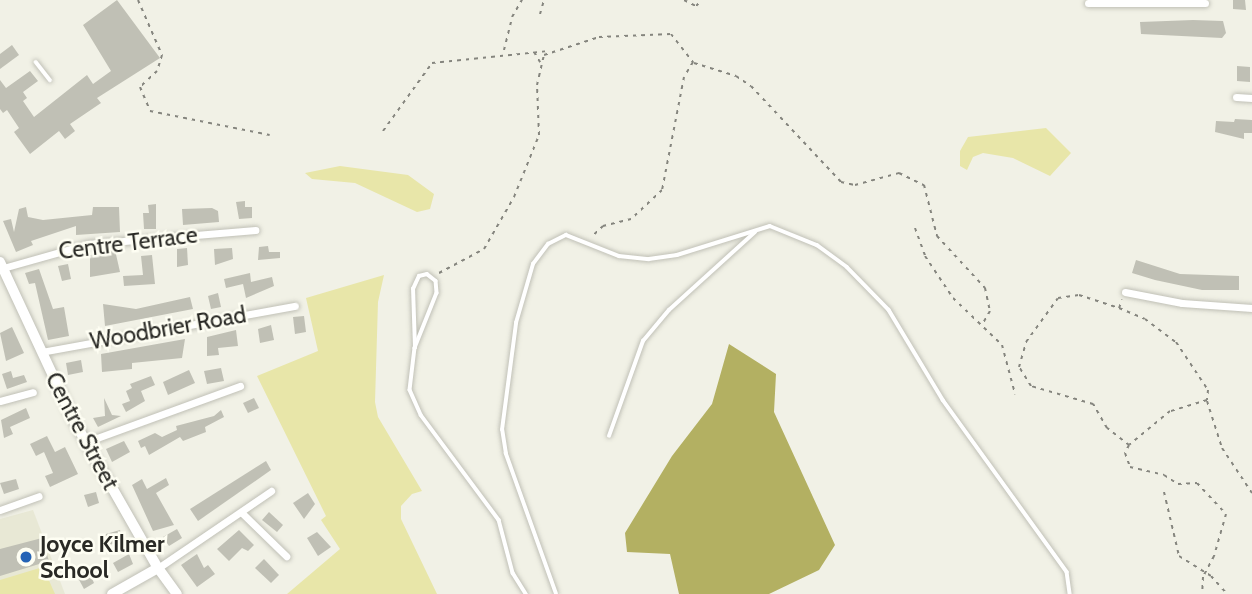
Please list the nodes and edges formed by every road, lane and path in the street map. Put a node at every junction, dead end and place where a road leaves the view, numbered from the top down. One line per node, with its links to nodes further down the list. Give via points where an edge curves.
1 (138, 0): 20 (path, via 162,55 157,71 140,87 150,111)
2 (522, 0): 12 (path, via 512,17)
3 (544, 0): 9 (path)
4 (684, 0): 5 (path, via 696,6)
5 (702, 0)
6 (1151, 1): 7 (street); 8 (street)
7 (1088, 3)
8 (1206, 3)
9 (540, 14)
10 (531, 51): 11 (path); 12 (path); 15 (path)
11 (550, 51): 14 (path, via 598,37 667,33); 15 (path)
12 (503, 52): 19 (path, via 428,66)
13 (36, 62): 16 (lane)
14 (693, 62): 24 (path, via 684,77 662,190 631,219 603,226); 31 (path, via 711,72 736,76 751,86 841,182 855,185 899,173 924,185 937,236 985,288 990,311)
15 (540, 63): 26 (path, via 537,142 501,224 484,248)
16 (50, 80)
17 (1236, 97): 18 (street)
18 (1252, 98)
19 (383, 131)
20 (270, 135)
21 (915, 229): 31 (path, via 925,256 953,298)
22 (255, 230): 25 (street, Centre Terrace, via 88,244)
23 (756, 230): 24 (lane, via 649,259 619,256); 39 (lane, via 643,341); 55 (lane, via 770,226 817,245 847,267 889,310 943,400 1067,572)
24 (584, 242): 54 (lane, via 560,236 533,264 521,297 503,400 506,454)
25 (2, 272): 33 (main road, Centre Street)
26 (433, 278): 32 (lane, via 438,293); 32 (lane, via 423,274 415,281)
27 (1125, 292): 29 (path); 30 (street, via 1182,303)
28 (295, 306): 33 (street, Woodbrier Road)
29 (1119, 308): 37 (path, via 1145,319 1176,342 1206,383); 41 (path, via 1079,295 1058,298 1031,332 1019,367 1031,386 1093,404 1107,428)
30 (1252, 308)
31 (983, 323): 36 (path, via 1002,345)
32 (415, 348): 53 (lane, via 410,390 421,415 499,520 513,573)
33 (41, 352): 40 (main road, Centre Street)
34 (240, 386): 40 (street)
35 (33, 391): 38 (street)
36 (1015, 394)
37 (1207, 400): 41 (path, via 1170,411); 44 (path, via 1222,448)
38 (0, 401)
39 (609, 436)
40 (86, 442): 49 (main road, Centre Street)
41 (1129, 445): 50 (path, via 1126,458 1133,470 1164,475 1178,484 1197,483 1222,508 1225,522)
42 (271, 491): 47 (street)
43 (1164, 492): 50 (path, via 1176,551)
44 (1252, 493)
45 (38, 496): 46 (street)
46 (0, 510)
47 (242, 513): 48 (street); 49 (street)
48 (286, 556)
49 (158, 568): 51 (street); 52 (main road, Centre Street)
50 (1205, 572): 56 (path); 57 (path)
51 (112, 594)
52 (177, 594)
53 (526, 594)
54 (556, 594)
55 (1070, 594)
56 (1202, 594)
57 (1227, 594)

